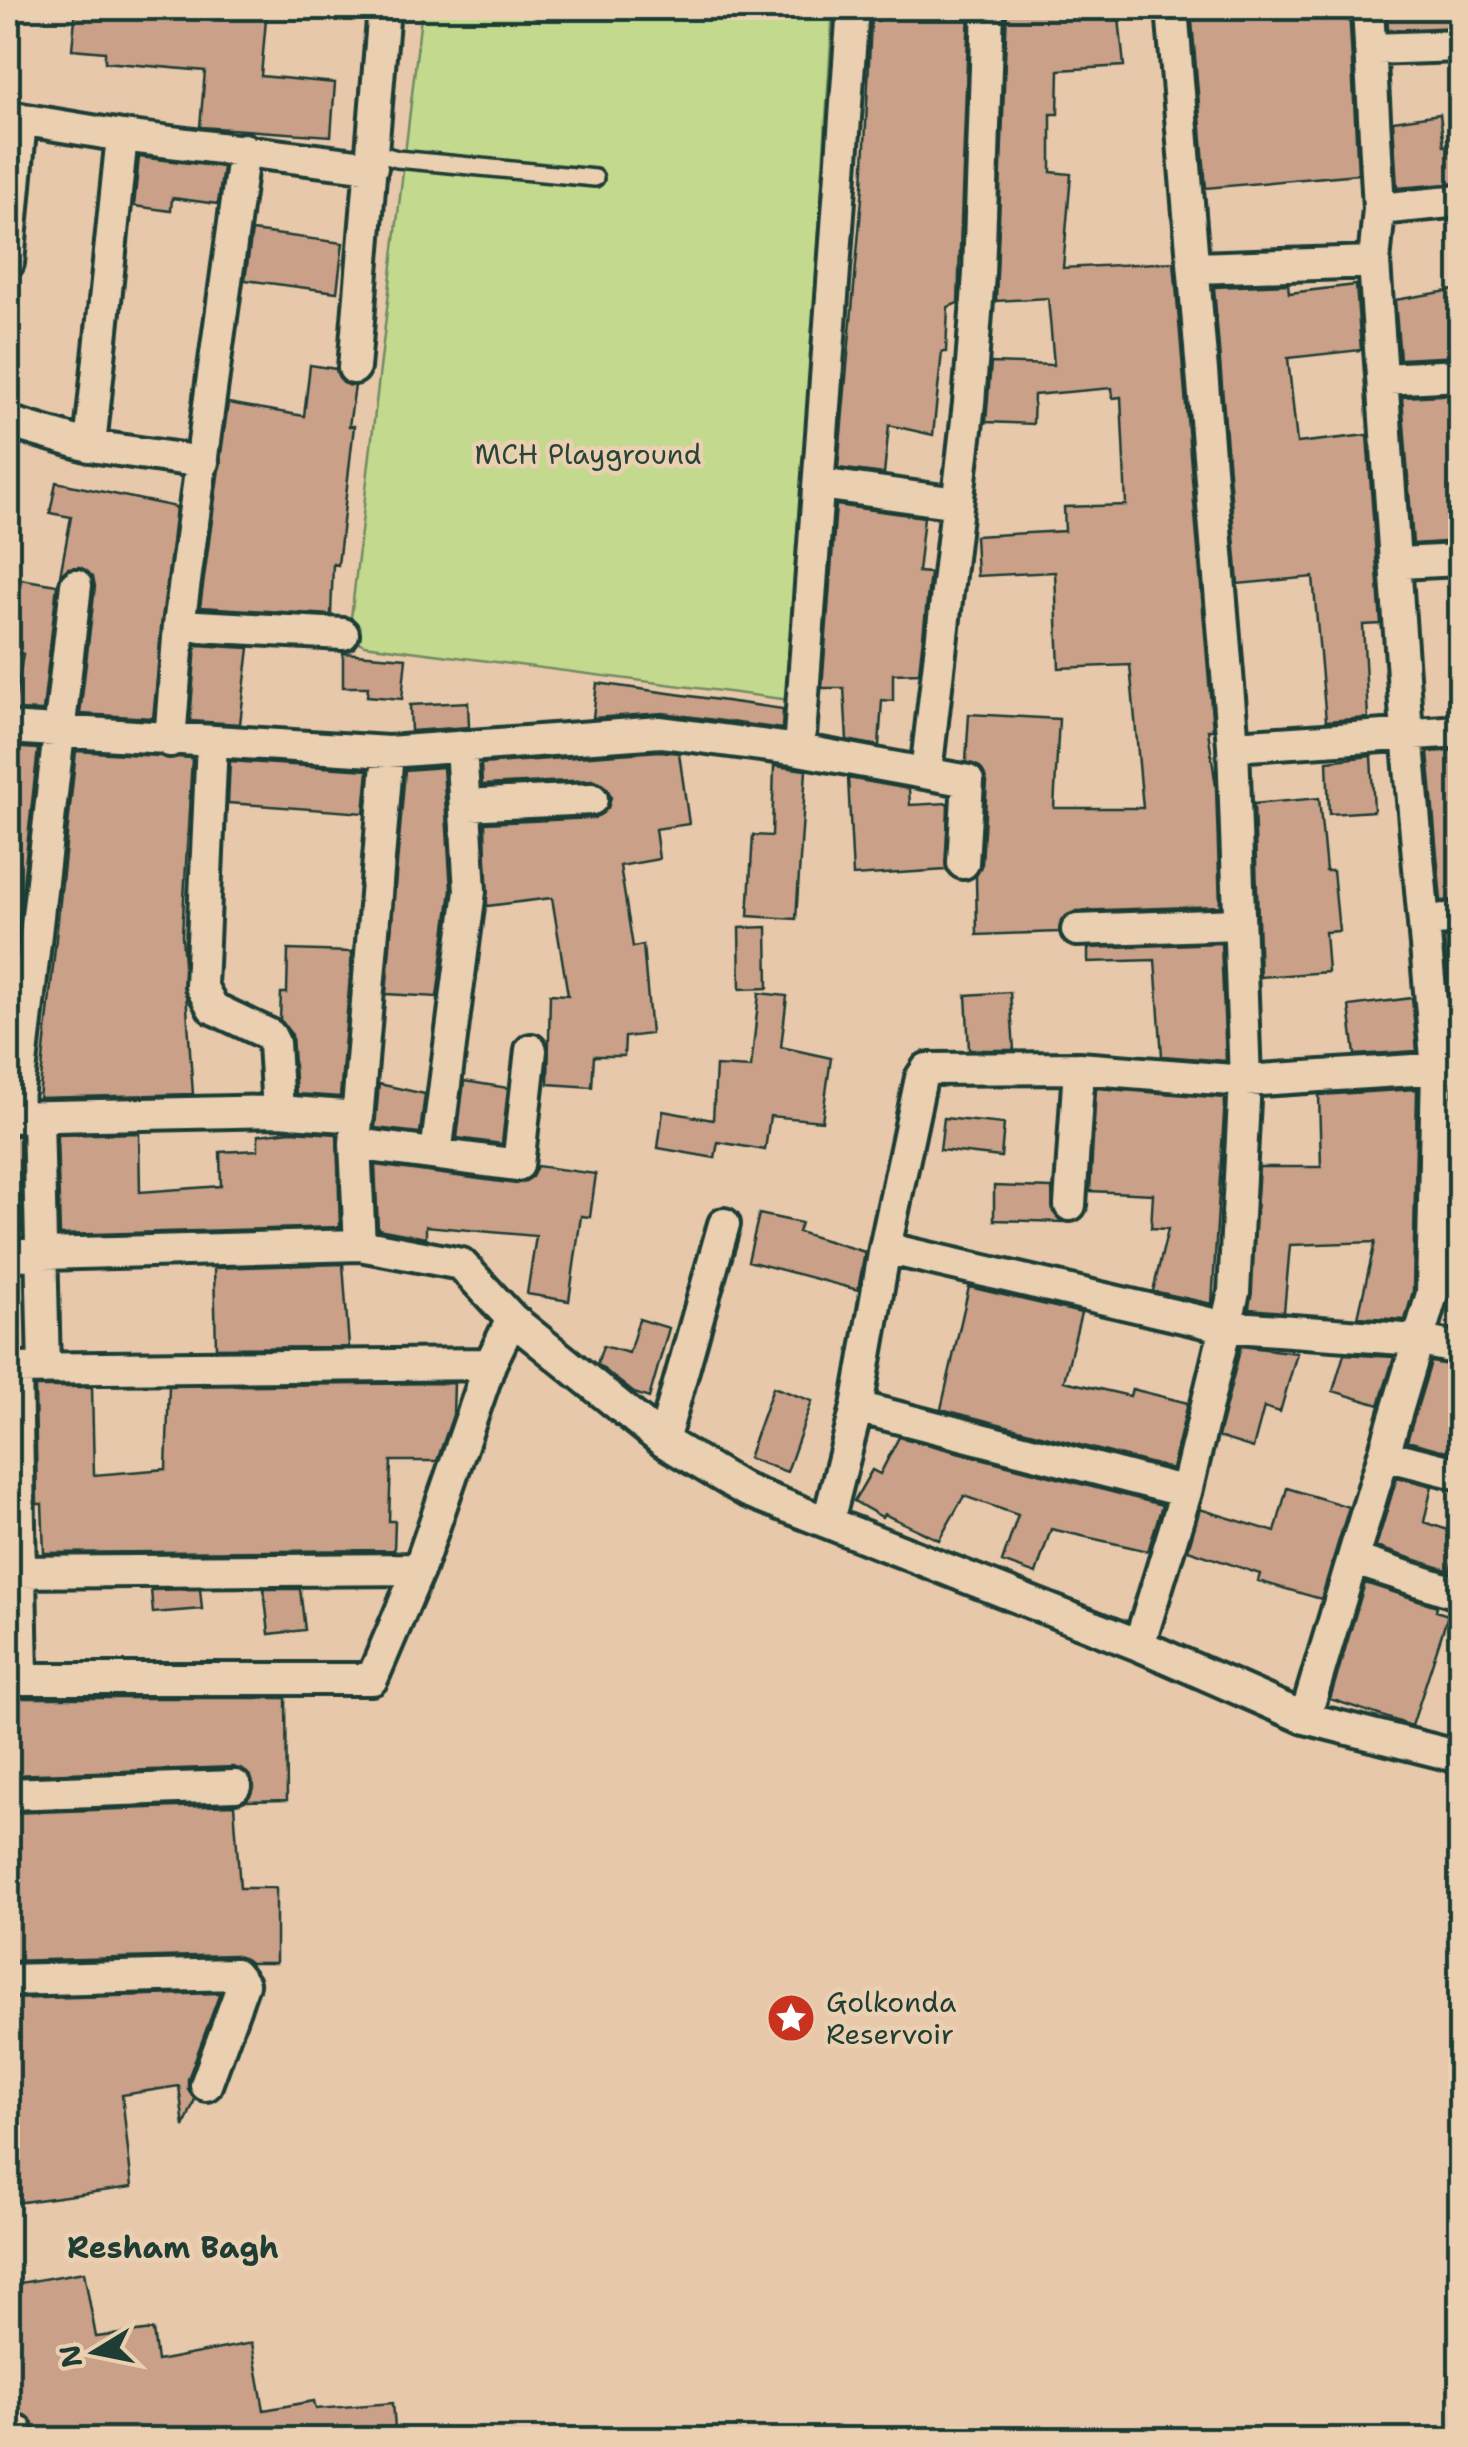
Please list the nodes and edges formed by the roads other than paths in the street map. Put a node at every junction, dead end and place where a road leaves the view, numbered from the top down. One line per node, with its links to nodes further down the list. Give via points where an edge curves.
1 (384, 8): 11 (street)
2 (853, 8): 24 (street)
3 (988, 8): 25 (street, via 979,274)
4 (1172, 8): 17 (street)
5 (1368, 8): 7 (street)
6 (1460, 46): 7 (street)
7 (1370, 49): 14 (street)
8 (14, 118): 9 (street); 16 (street)
9 (122, 136): 10 (street); 22 (street)
10 (244, 149): 11 (street); 23 (street)
11 (373, 160): 12 (lane); 18 (street)
12 (594, 178)
13 (1460, 201): 14 (street)
14 (1379, 209): 15 (street)
15 (1374, 262): 17 (street); 20 (street)
16 (8, 263)
17 (1196, 268): 37 (street)
18 (354, 368)
19 (1460, 374): 20 (street)
20 (1384, 379): 27 (street)
21 (8, 422): 22 (street)
22 (90, 446): 23 (street)
23 (203, 462): 29 (street)
24 (820, 484): 25 (street); 39 (street)
25 (957, 502): 41 (street)
26 (1460, 560): 27 (street)
27 (1399, 563): 34 (street)
28 (76, 585): 33 (street)
29 (179, 625): 30 (street); 35 (street)
30 (343, 634)
31 (8, 728): 33 (street)
32 (1460, 731): 34 (street)
33 (60, 733): 35 (street); 54 (street)
34 (1407, 733): 37 (street); 46 (street)
35 (170, 741): 36 (street)
36 (212, 742): 40 (street); 53 (street, via 201,986 213,1008 270,1035)
37 (1233, 746): 47 (street)
38 (462, 747): 39 (street, via 661,732); 40 (street); 43 (street)
39 (798, 750): 41 (street)
40 (388, 752): 55 (street)
41 (926, 773): 44 (street, via 968,780)
42 (592, 799): 43 (street)
43 (465, 806): 56 (street, via 470,891)
44 (963, 862)
45 (1460, 918): 46 (street)
46 (1424, 922): 51 (street)
47 (1237, 924): 48 (street); 52 (street)
48 (1077, 930)
49 (530, 1050): 56 (street, via 518,1165)
50 (1078, 1068): 52 (street); 57 (street); 60 (street, via 927,1069)
51 (1449, 1068): 52 (street); 65 (street, via 1432,1294)
52 (1245, 1081): 64 (street, via 1234,1292)
53 (278, 1112): 54 (street); 55 (street)
54 (20, 1117): 61 (street)
55 (356, 1131): 56 (street); 59 (street)
56 (436, 1154)
57 (1070, 1205)
58 (724, 1224): 70 (street)
59 (360, 1245): 61 (street); 63 (street, via 461,1264)
60 (884, 1248): 64 (street); 69 (street)
61 (42, 1254): 62 (street); 68 (street)
62 (8, 1255)
63 (512, 1319): 67 (street); 70 (street)
64 (1222, 1326): 65 (street); 73 (street)
65 (1417, 1340): 66 (street); 71 (street)
66 (1460, 1349)
67 (490, 1364): 68 (street); 76 (street)
68 (22, 1369): 77 (street)
69 (857, 1407): 73 (street); 74 (street)
70 (664, 1442): 74 (street, via 744,1490)
71 (1384, 1455): 72 (street); 75 (street)
72 (1460, 1474)
73 (1186, 1492): 79 (street)
74 (828, 1521): 79 (street)
75 (1355, 1560): 78 (street); 81 (street)
76 (419, 1569): 77 (street); 80 (street, via 372,1679)
77 (14, 1572): 80 (street)
78 (1460, 1594)
79 (1139, 1645): 81 (street)
80 (15, 1678)
81 (1305, 1718): 82 (street)
82 (1460, 1757)
83 (235, 1786): 84 (street)
84 (8, 1794)
85 (8, 1980): 86 (street, via 235,1974 243,1984)
86 (206, 2085)
87 (8, 2429): 88 (street)
88 (20, 2440)

